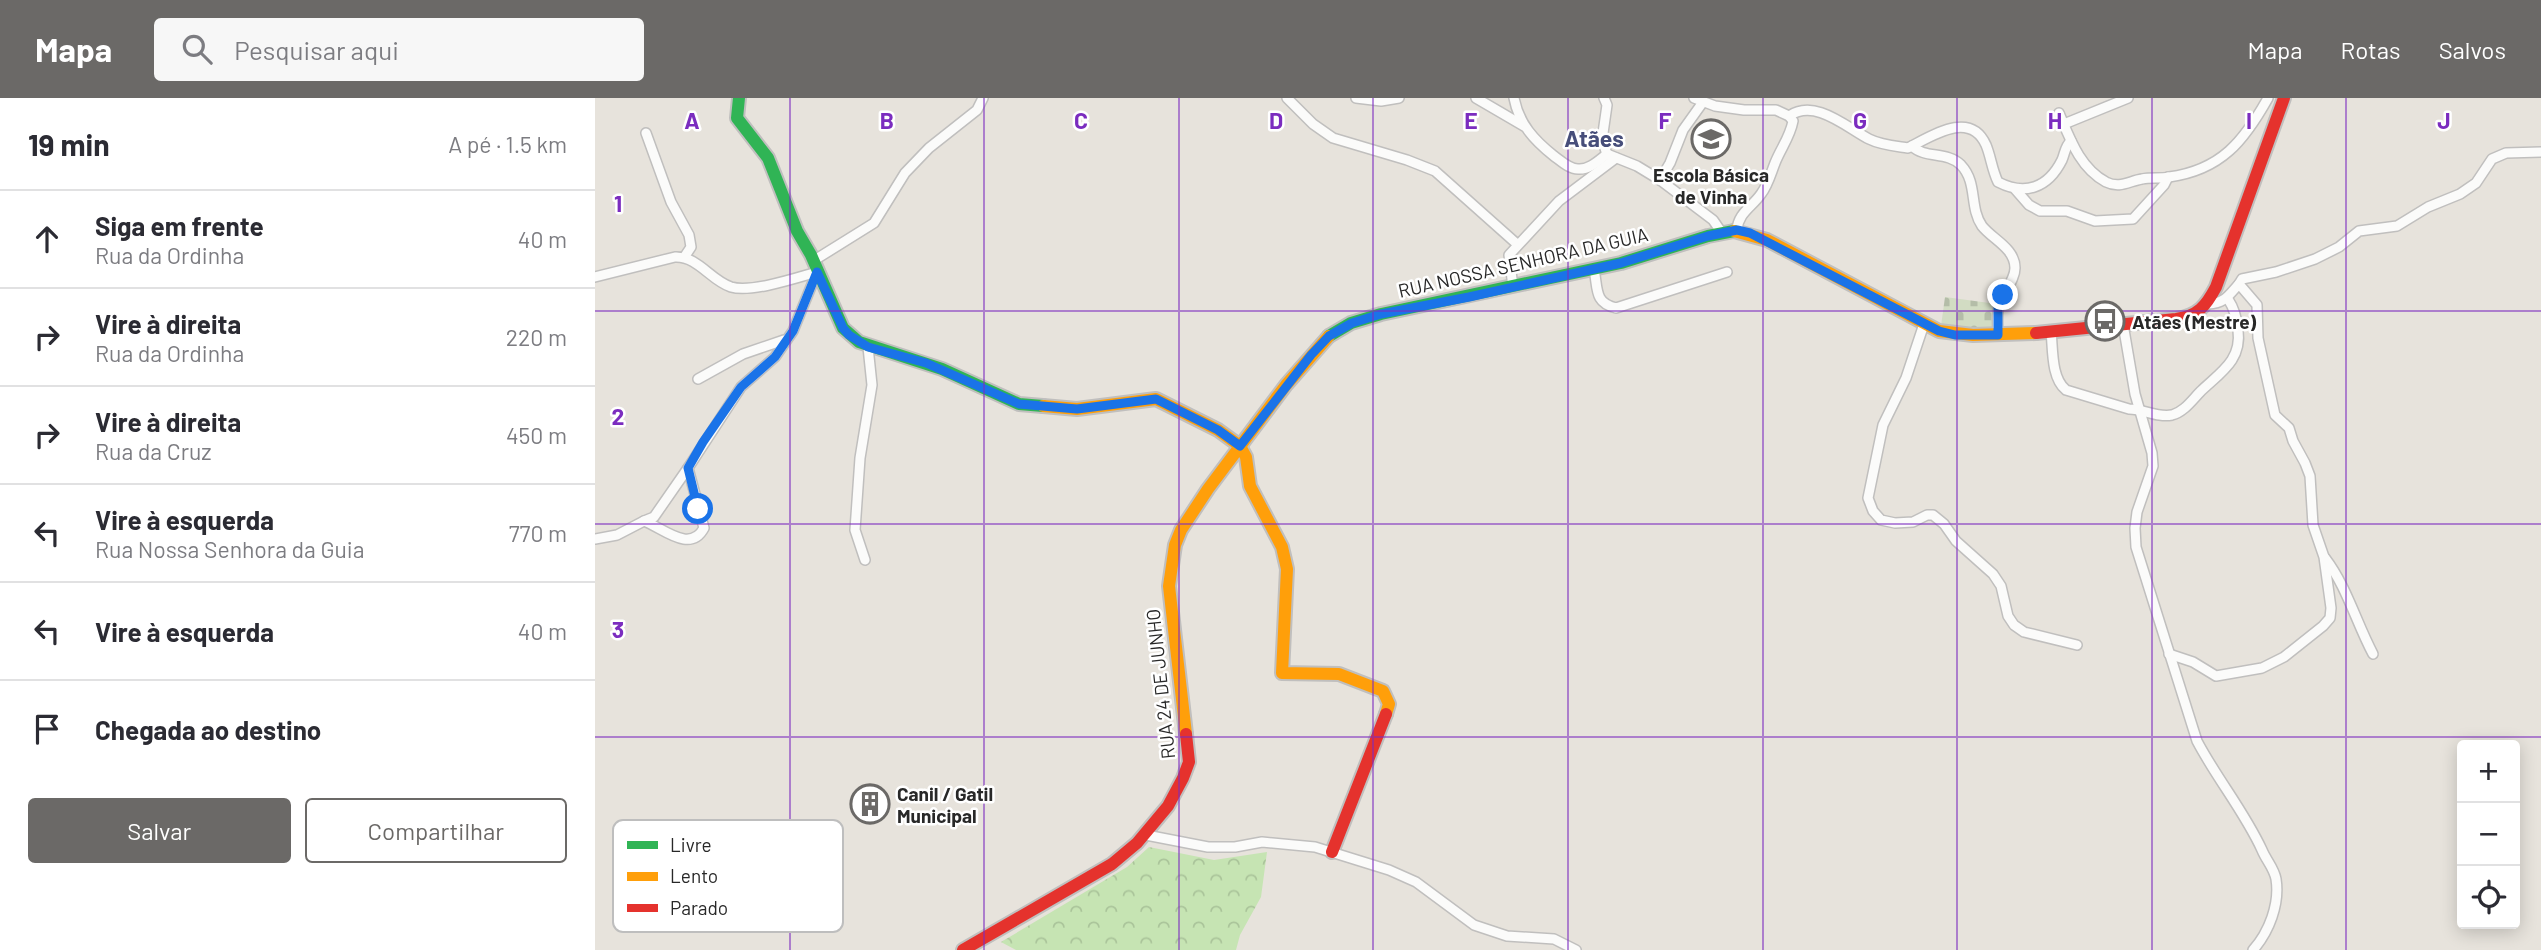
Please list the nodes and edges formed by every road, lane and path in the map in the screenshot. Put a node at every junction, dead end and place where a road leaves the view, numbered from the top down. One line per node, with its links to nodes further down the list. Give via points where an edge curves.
1 (739, 98): 30 (main road, via 737,118 768,158)
2 (983, 98): 30 (street, via 977,110 905,173 874,223)
3 (1287, 98): 28 (street, via 1333,138 1435,171)
4 (1356, 98): 5 (street)
5 (1399, 98)
6 (1476, 98): 17 (street)
7 (1514, 98): 17 (street)
8 (1604, 98): 22 (street, via 1602,140)
9 (1694, 98): 13 (street)
10 (2127, 98): 16 (street)
11 (2269, 98): 23 (street, via 2234,149 2208,167)
12 (2284, 98): 37 (main road)
13 (1703, 102): 15 (street, via 1776,110); 24 (street, via 1682,130)
14 (2059, 113): 16 (street)
15 (1789, 116): 20 (street, via 1802,107 1815,108 1872,140); 26 (street, via 1791,132 1761,195 1743,213)
16 (2064, 124): 19 (street)
17 (1524, 126): 22 (street, via 1534,139 1577,170)
18 (646, 133): 29 (street, via 671,202 689,235 691,247)
19 (2071, 141): 23 (street, via 2081,161 2108,183); 25 (street, via 2052,178 2040,186)
20 (1912, 146): 25 (street, via 1940,130 1961,127 1976,132 1985,141 1998,182); 41 (street, via 1918,152 1945,156 1960,164 1971,178 1975,212 1982,226 2013,259 2015,270 1998,306)
21 (2541, 152): 34 (street, via 2506,153 2492,159 2476,183 2461,194 2397,226 2359,231 2315,260 2242,279)
22 (1612, 156): 24 (street); 28 (street)
23 (2168, 177): 25 (street, via 2133,219 2095,221 2067,211 2040,211)
24 (1660, 180): 27 (street, via 1713,219)
25 (2015, 189)
26 (1737, 230): 27 (main road, RUA NOSSA SENHORA DA GUIA); 38 (main road, via 1766,240)
27 (1722, 233): 31 (main road, RUA NOSSA SENHORA DA GUIA)
28 (1517, 244): 35 (street, via 1509,255)
29 (685, 256): 30 (street, via 734,288 791,280); 33 (street)
30 (815, 266): 42 (street); 43 (main road, via 843,328)
31 (1594, 269): 32 (street, via 1599,299 1616,309); 35 (main road, RUA NOSSA SENHORA DA GUIA)
32 (1727, 272)
33 (595, 277)
34 (2239, 284): 36 (street); 50 (street, via 2257,305 2258,338 2276,415 2289,428 2305,463 2313,496 2313,525)
35 (1513, 287): 46 (main road, RUA NOSSA SENHORA DA GUIA, via 1381,314 1329,336)
36 (2228, 299): 37 (street); 45 (street, via 2240,340 2233,360 2182,411 2160,416)
37 (2208, 304): 39 (main road, via 2190,317)
38 (1924, 324): 41 (main road, via 1955,335); 52 (street, via 1906,378 1883,425 1868,498 1873,511 1881,520 1895,523 1933,515 1993,574 2014,625 2024,632)
39 (2123, 324): 40 (main road); 45 (street)
40 (2050, 331): 41 (main road); 45 (street, via 2059,385 2074,394)
41 (1998, 335)
42 (789, 338): 44 (street, via 743,354); 47 (street, via 741,387)
43 (868, 347): 46 (main road, via 926,363 1019,404 1077,409 1156,399); 51 (street, via 872,385 855,530)
44 (698, 379)
45 (2139, 409): 53 (street, via 2153,466 2137,512 2136,547)
46 (1240, 446): 55 (main road, RUA 24 DE JUNHO, via 1190,515 1175,545 1169,586 1189,762 1181,786); 56 (main road, via 1250,486 1282,547 1287,569 1282,673 1339,674 1383,691 1389,704)
47 (688, 468): 48 (street, via 654,517); 48 (street, via 704,528 701,533 681,540)
48 (644, 522): 49 (street)
49 (595, 539)
50 (2324, 557): 53 (street, via 2330,618 2284,657 2262,668 2216,676); 54 (street)
51 (865, 560)
52 (2077, 645)
53 (2169, 654): 59 (street, via 2197,741 2252,827 2276,881 2270,925)
54 (2373, 654)
55 (1146, 835): 56 (street, via 1208,847 1262,842); 57 (main road, RUA 24 DE JUNHO, via 1112,864)
56 (1332, 852): 58 (street, via 1416,882 1474,925 1507,936 1554,939)
57 (963, 950)
58 (1576, 950)
59 (2253, 950)

